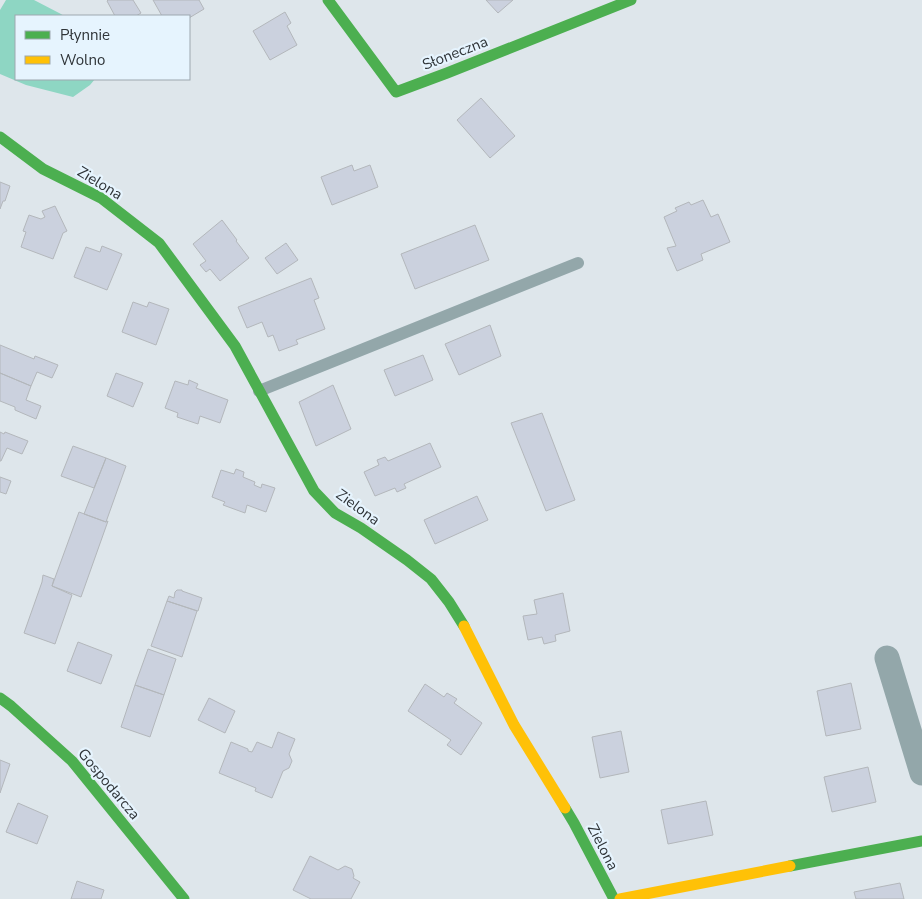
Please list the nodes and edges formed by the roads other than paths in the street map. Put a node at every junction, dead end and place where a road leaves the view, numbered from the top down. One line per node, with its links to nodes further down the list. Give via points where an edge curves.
1 (328, 0): 2 (street, Słoneczna, via 396,92)
2 (631, 0)
3 (0, 137): 5 (street, Zielona, via 43,170 101,198 159,243 235,346)
4 (578, 262): 5 (lane)
5 (259, 391): 11 (street, Zielona, via 314,491 336,513 362,528 431,579 450,602 514,725 574,823)
6 (887, 658): 8 (street)
7 (0, 698): 10 (street, Gospodarcza, via 72,761)
8 (922, 773)
9 (922, 841): 12 (street)
10 (184, 899)
11 (614, 899)
12 (620, 899)

